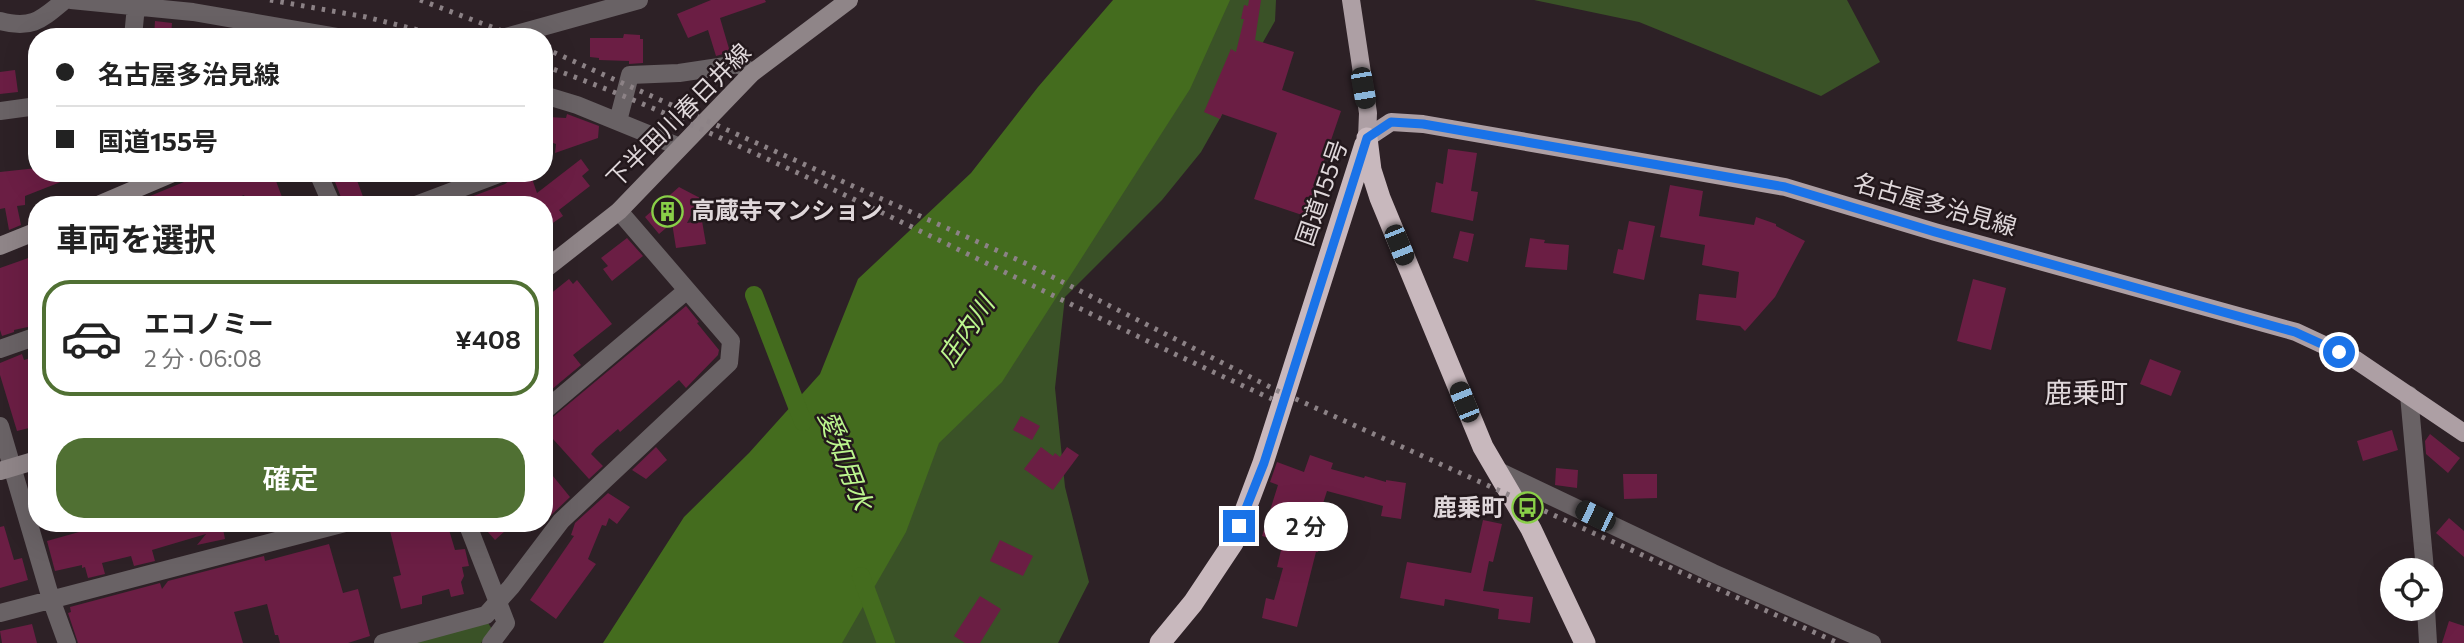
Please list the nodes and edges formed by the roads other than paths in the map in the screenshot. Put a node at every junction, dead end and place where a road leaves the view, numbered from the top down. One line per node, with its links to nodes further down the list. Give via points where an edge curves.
1 (68, 0): 5 (street); 6 (street, via 38,22)
2 (639, 0): 9 (street)
3 (849, 0): 10 (main road, 下半田川春日井線)
4 (1351, 0): 15 (main road, via 1368,113)
5 (136, 6): 7 (street); 8 (street)
6 (0, 21)
7 (134, 28)
8 (286, 28)
9 (538, 28)
10 (752, 73): 14 (street, via 739,64 630,75); 16 (main road, 下半田川春日井線)
11 (553, 98): 14 (street)
12 (28, 107): 13 (street)
13 (0, 111)
14 (618, 121): 16 (street)
15 (1367, 138): 28 (main road, 名古屋多治見線, via 1391,122 1423,124 1785,187 2295,332 2356,360); 34 (highway, 国道155号, via 1380,198); 47 (highway, 国道155号, via 1264,463 1233,543)
16 (680, 147): 21 (main road, 下半田川春日井線)
17 (149, 182): 19 (main road)
18 (477, 182): 20 (street)
19 (118, 196)
20 (440, 196)
21 (619, 211): 24 (main road, 下半田川春日井線); 25 (street)
22 (28, 235): 23 (main road)
23 (0, 246)
24 (553, 263)
25 (686, 291): 29 (street); 38 (street, via 731,341 729,363)
26 (28, 339): 27 (street)
27 (0, 349)
28 (2409, 395): 31 (main road, 名古屋多治見線); 39 (street)
29 (553, 403)
30 (0, 426): 33 (street)
31 (2464, 433)
32 (28, 463): 33 (main road)
33 (6, 469): 40 (street)
34 (1496, 470): 48 (highway, 国道155号, via 1531,529); 49 (street)
35 (310, 532): 40 (street)
36 (471, 532): 41 (street)
37 (553, 532): 41 (street)
38 (553, 532)
39 (2424, 558)
40 (51, 599): 42 (street); 44 (street)
41 (499, 603): 45 (street, via 486,615); 46 (street, via 506,623)
42 (0, 613)
43 (2427, 621): 50 (street)
44 (67, 643)
45 (383, 643)
46 (491, 643)
47 (1160, 643)
48 (1585, 643)
49 (1871, 643)
50 (2428, 643)

